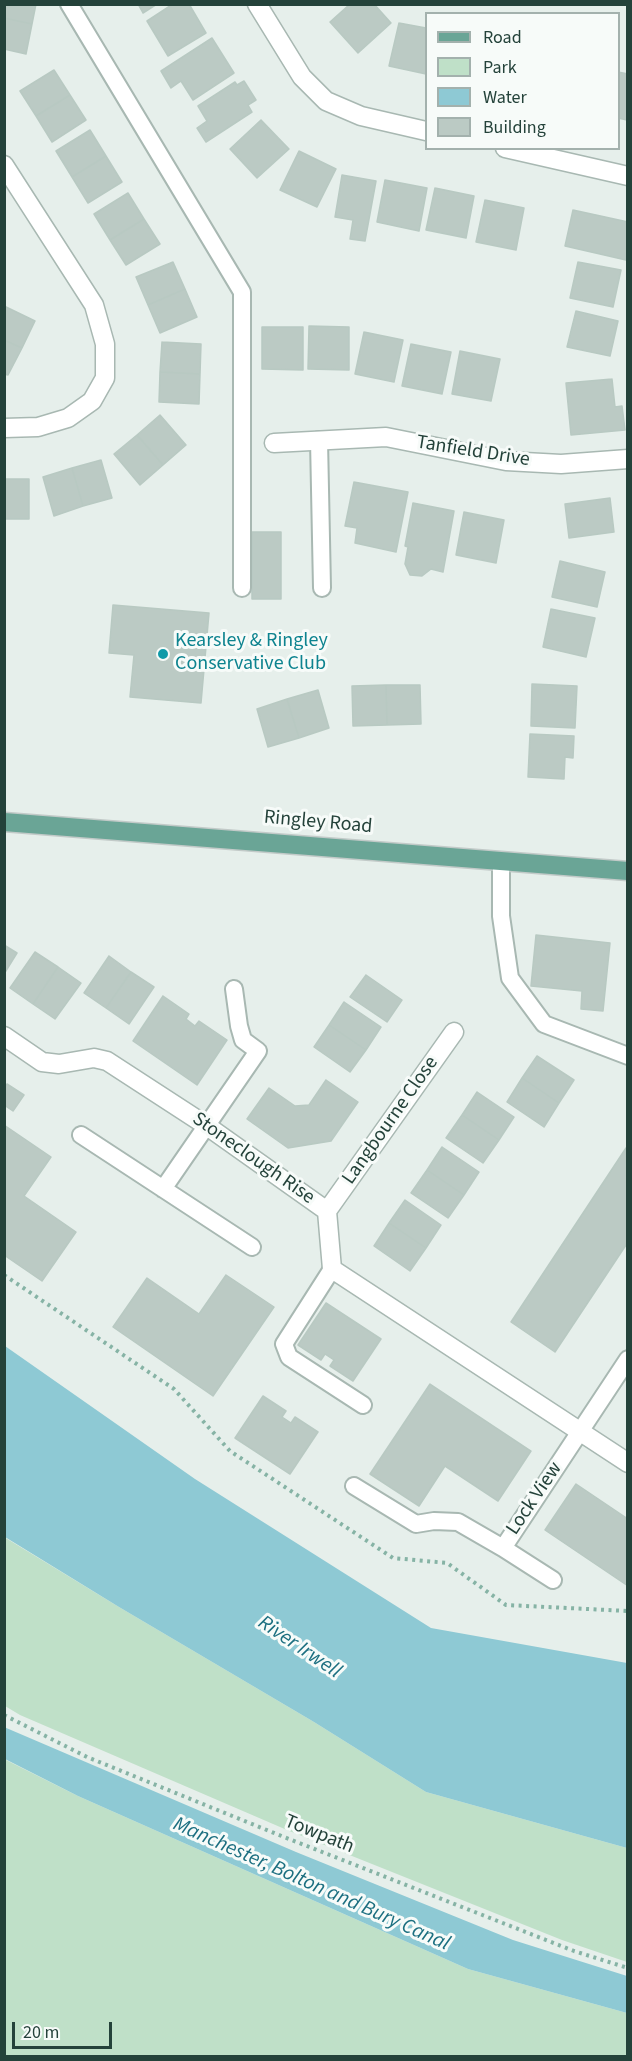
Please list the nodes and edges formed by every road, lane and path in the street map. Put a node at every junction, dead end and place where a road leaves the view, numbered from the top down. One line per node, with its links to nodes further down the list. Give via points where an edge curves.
1 (69, 4): 11 (lane, via 242,292)
2 (257, 4): 3 (street, via 302,77 326,100 361,116)
3 (425, 131)
4 (515, 150): 6 (street)
5 (4, 165): 7 (street, via 94,305 105,344 105,378 92,401 68,418 38,427)
6 (627, 176)
7 (4, 428)
8 (319, 440): 9 (street, Tanfield Drive); 10 (street, Tanfield Drive, via 386,437 506,461 561,464); 12 (lane)
9 (274, 443)
10 (627, 459)
11 (242, 588)
12 (322, 588)
13 (4, 822): 14 (main road, Ringley Road)
14 (501, 861): 15 (main road, Ringley Road); 19 (lane, via 501,916 510,978 544,1024)
15 (627, 871)
16 (234, 989): 20 (lane, via 243,1040 258,1051)
17 (454, 1032): 23 (street, Langbourne Close)
18 (4, 1036): 20 (street, Stoneclough Rise, via 42,1062 59,1064 94,1058 107,1061)
19 (627, 1056)
20 (207, 1126): 22 (lane); 23 (street, Stoneclough Rise)
21 (81, 1136): 22 (lane)
22 (163, 1189): 24 (lane)
23 (327, 1211): 25 (street, Stoneclough Rise)
24 (252, 1247)
25 (332, 1269): 28 (lane, via 284,1344 289,1357); 29 (street)
26 (4, 1275): 34 (path, via 174,1389 231,1451 393,1558 447,1563 506,1605)
27 (627, 1359): 29 (lane, Lock View)
28 (363, 1405)
29 (580, 1432): 30 (street); 32 (lane, Lock View)
30 (627, 1463)
31 (354, 1486): 32 (lane, Lock View, via 416,1524 458,1522)
32 (503, 1548): 33 (lane)
33 (553, 1580)
34 (627, 1611)
35 (4, 1715): 36 (path, Towpath, via 87,1757 284,1838)
36 (627, 1968)

